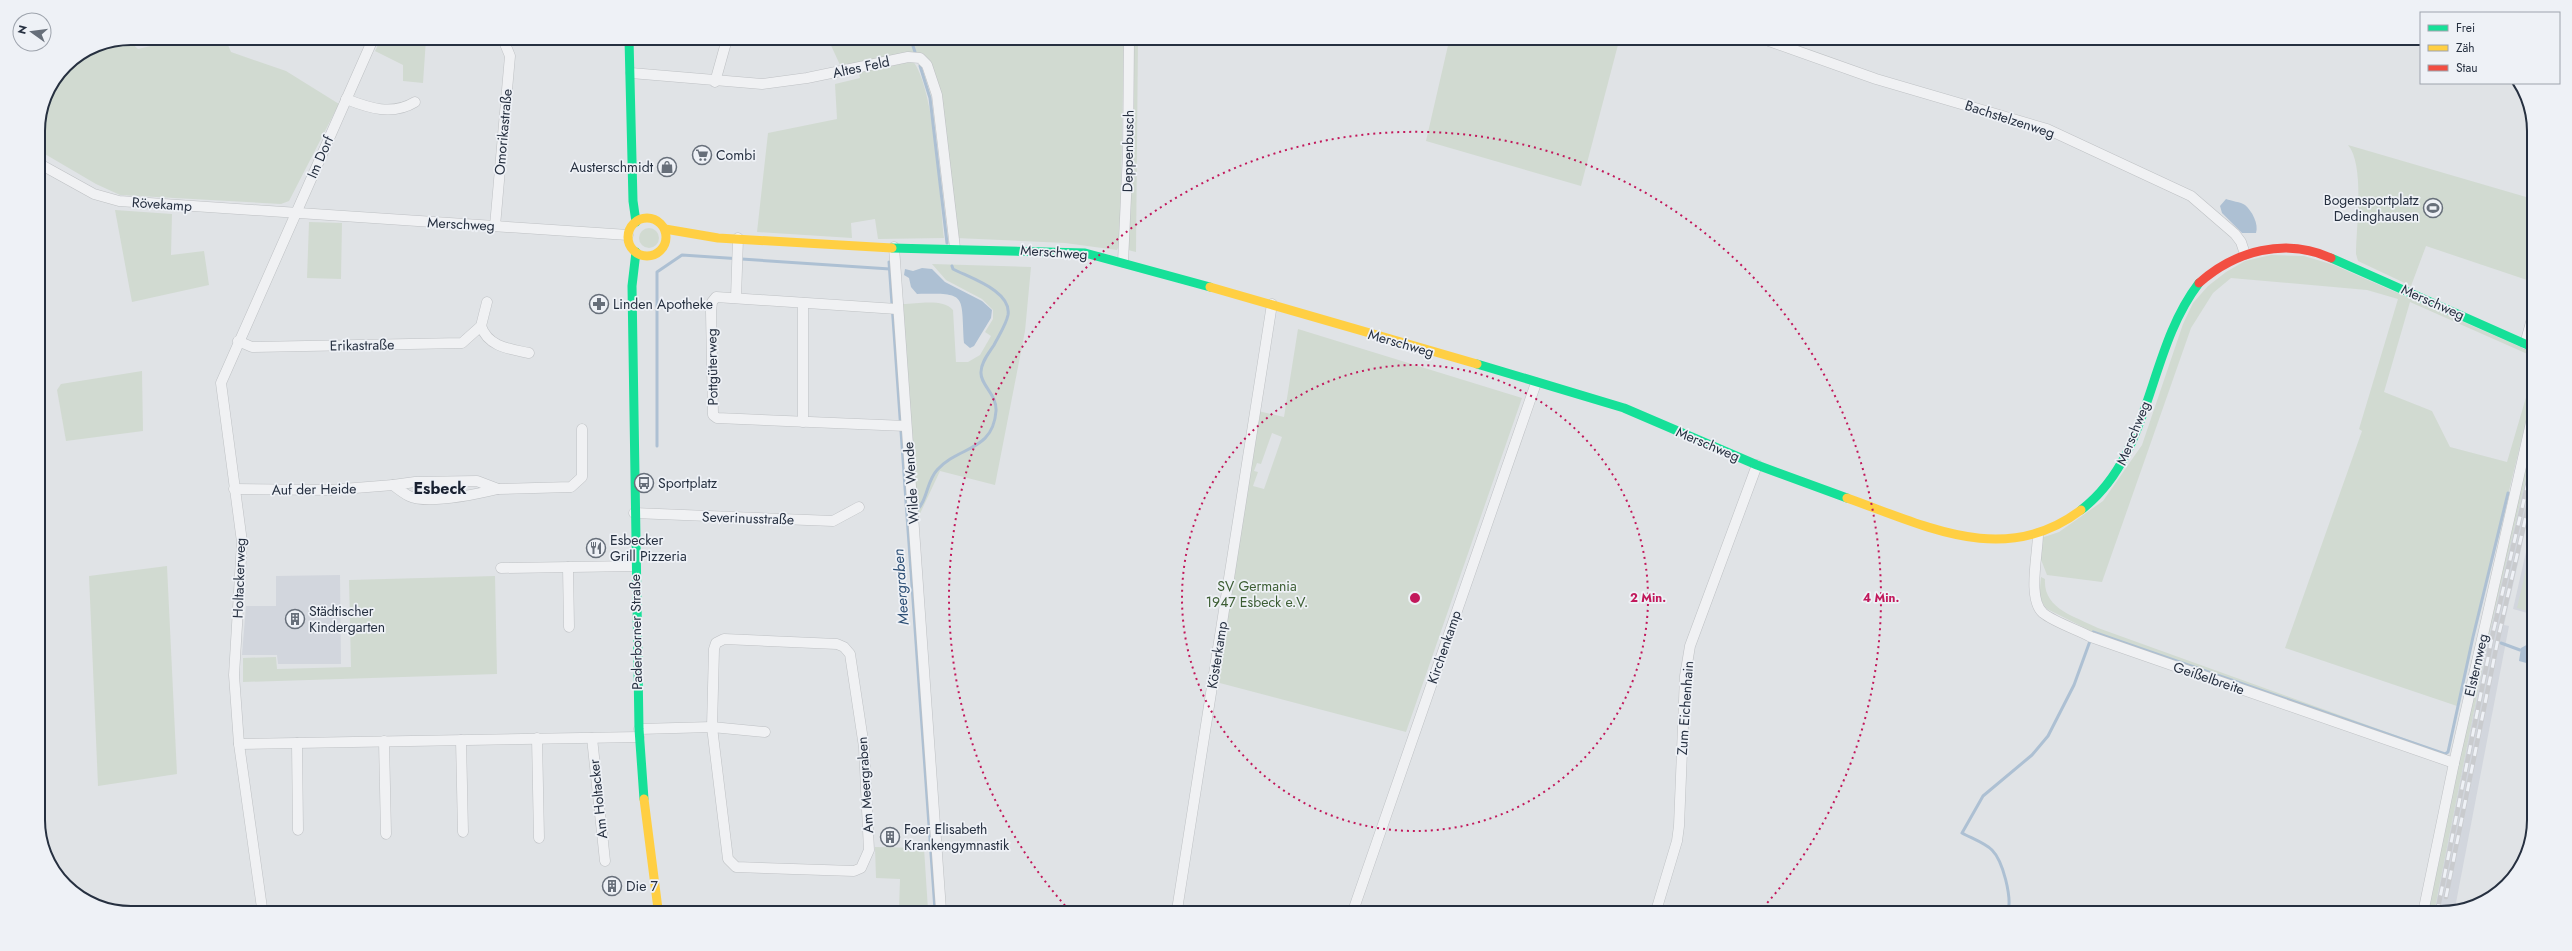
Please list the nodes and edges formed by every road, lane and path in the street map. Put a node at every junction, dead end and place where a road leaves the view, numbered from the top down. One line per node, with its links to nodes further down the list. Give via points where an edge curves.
1 (370, 45): 9 (street, Im Dorf)
2 (505, 45): 16 (street, Omorikastraße, via 510,56)
3 (629, 45): 7 (street)
4 (725, 45): 8 (street)
5 (1129, 45): 27 (street, Deppenbusch, via 1128,153)
6 (1781, 45): 25 (street, Bachstelzenweg, via 1876,78 2047,129 2191,196 2235,234)
7 (631, 74): 8 (street, Altes Feld); 12 (street)
8 (715, 82): 23 (street, Altes Feld, via 762,84 807,78 908,57 920,58 927,65 937,95)
9 (346, 99): 10 (street, via 371,108 402,110); 13 (street, Im Dorf)
10 (415, 102)
11 (45, 168): 13 (street, Rövekamp, via 94,194 119,201)
12 (633, 168): 14 (street, via 641,201); 15 (street)
13 (294, 214): 16 (street, Merschweg); 35 (street, Holtackerweg)
14 (649, 218): 15 (street); 17 (street, via 655,219)
15 (636, 222): 18 (street)
16 (495, 226): 18 (street, Merschweg)
17 (665, 229): 19 (street, Merschweg); 21 (street)
18 (628, 235): 24 (street, via 629,242)
19 (718, 238): 20 (street, Merschweg); 21 (street, Merschweg)
20 (738, 238): 22 (street, Merschweg); 28 (street)
21 (672, 243): 26 (street, Paderborner Straße)
22 (894, 247): 23 (street, Merschweg); 33 (street, Wilde Wende)
23 (955, 248): 27 (street, Merschweg, via 1085,253)
24 (636, 252): 26 (street, via 644,256); 32 (street, Paderborner Straße, via 632,286)
25 (2245, 254): 36 (street, Merschweg, via 2278,248 2306,249 2323,254); 49 (street, Merschweg, via 2213,271 2187,298 2176,320 2133,440 2108,485 2079,513 2058,527)
26 (653, 255): 32 (street, Paderborner Straße, via 645,266)
27 (1123, 262): 31 (street, Merschweg)
28 (736, 298): 30 (street, Pottgüterweg); 39 (street, Pottgüterweg, via 716,297 712,302 713,415 717,418)
29 (487, 302): 34 (street)
30 (803, 303): 33 (street, Pottgüterweg); 39 (street)
31 (1272, 304): 38 (street, Merschweg); 72 (street, Kösterkamp)
32 (633, 305): 48 (street, Paderborner Straße)
33 (897, 309): 40 (street, Wilde Wende)
34 (481, 326): 35 (street, Erikastraße, via 462,343 252,347); 37 (street, via 484,334 492,342)
35 (238, 342): 45 (street, Holtackerweg, via 221,383)
36 (2527, 344)
37 (528, 353)
38 (1536, 382): 43 (street, Merschweg, via 1624,408); 73 (street, Kirchenkamp)
39 (803, 422): 40 (street, Pottgüterweg)
40 (906, 426): 71 (street, Wilde Wende)
41 (582, 429): 46 (street, Auf der Heide, via 582,477 571,487)
42 (2527, 440): 63 (street, Elsternweg)
43 (1757, 465): 49 (street, Merschweg, via 1958,536 1990,541); 74 (street, Zum Eichenhain, via 1690,646 1685,676 1679,826)
44 (393, 485): 45 (street, Auf der Heide, via 330,490); 46 (street, Auf der Heide, via 477,481); 46 (street, Auf der Heide, via 409,496 421,499 478,494)
45 (234, 489): 62 (street, Holtackerweg, via 242,542 234,675)
46 (498, 489)
47 (859, 507): 48 (street, Severinusstraße, via 833,521)
48 (634, 513): 50 (street, Paderborner Straße)
49 (2038, 534): 63 (street, Geißelbreite, via 2034,589 2036,602 2043,613 2091,637)
50 (634, 566): 51 (street); 56 (street, Paderborner Straße)
51 (568, 567): 52 (street); 53 (street)
52 (501, 568)
53 (569, 627)
54 (712, 727): 54 (street, Am Meergraben, via 716,643 724,639 837,644 844,647 850,654 864,747 869,850 861,868 854,871 736,867 731,864 728,859); 55 (street); 56 (street)
55 (765, 732)
56 (639, 733): 58 (street); 70 (street, Paderborner Straße, via 646,824)
57 (537, 738): 58 (street); 59 (street); 67 (street)
58 (592, 738): 68 (street, Am Holtacker)
59 (462, 740): 60 (street); 65 (street)
60 (384, 741): 61 (street); 66 (street)
61 (297, 743): 62 (street); 64 (street)
62 (239, 744): 69 (street, Holtackerweg)
63 (2454, 763): 75 (street, Elsternweg)
64 (298, 830)
65 (463, 832)
66 (386, 834)
67 (539, 838)
68 (605, 861)
69 (262, 906)
70 (658, 906)
71 (941, 906)
72 (1178, 906)
73 (1355, 906)
74 (1658, 906)
75 (2424, 906)

